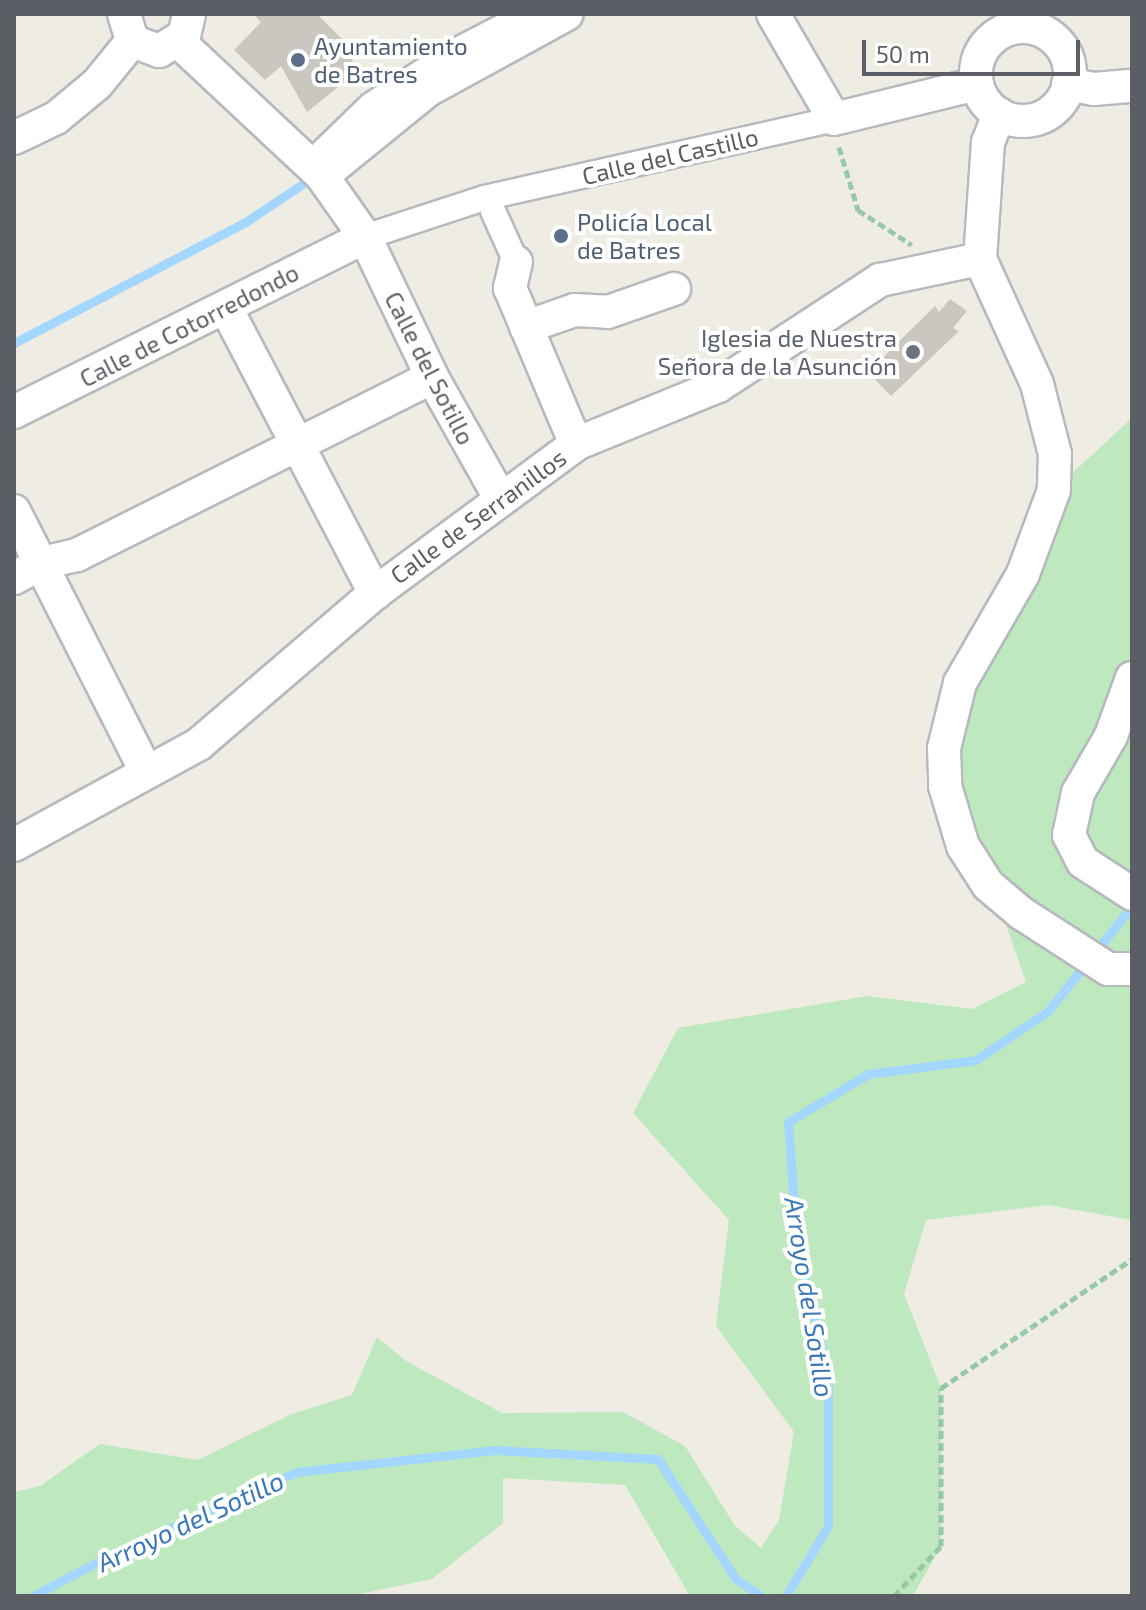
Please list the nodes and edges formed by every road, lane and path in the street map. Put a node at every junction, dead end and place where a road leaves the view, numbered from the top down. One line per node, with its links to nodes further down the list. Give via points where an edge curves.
1 (527, 14): 13 (street, via 448,55 371,105)
2 (567, 14): 13 (street, via 428,90)
3 (773, 14): 11 (street)
4 (1000, 22): 7 (street, via 978,58); 8 (street, via 1053,38 1067,59)
5 (128, 27): 6 (street, via 159,51); 12 (street, via 97,84 56,118)
6 (184, 28): 13 (street, Calle del Sotillo)
7 (977, 84): 10 (street); 11 (street, Calle del Castillo)
8 (1068, 84): 9 (street, via 1094,89); 10 (street, via 1063,98 1041,117)
9 (1132, 86)
10 (999, 114): 16 (street, via 988,142)
11 (834, 119): 15 (street, Calle del Castillo, via 484,198); 18 (path, via 858,210 910,241)
12 (14, 138)
13 (316, 171): 15 (street, Calle del Sotillo)
14 (493, 211): 17 (street)
15 (365, 237): 20 (street, Calle de Cotorredondo); 22 (street, Calle del Sotillo)
16 (980, 259): 18 (street, Calle de Serranillos); 34 (street, via 1037,384 1055,454 1054,490 1023,574 960,683 946,737 945,786 953,821 977,872 1021,913)
17 (516, 262): 21 (street, via 510,288)
18 (925, 271): 25 (street, Calle de Serranillos, via 880,280 718,386)
19 (674, 289): 21 (street, via 608,312 575,310)
20 (226, 308): 23 (street, Calle de Cotorredondo); 24 (street)
21 (526, 327): 25 (street)
22 (432, 377): 24 (street); 26 (street, Calle del Sotillo)
23 (14, 412)
24 (294, 443): 28 (street, via 77,555); 29 (street)
25 (576, 444): 26 (street, Calle de Serranillos)
26 (499, 496): 29 (street, Calle de Serranillos)
27 (14, 511): 28 (street)
28 (28, 570): 31 (street)
29 (375, 593): 31 (street, Calle de Serranillos, via 199,744)
30 (1132, 678): 33 (street, via 1111,736 1085,775 1069,835 1078,854)
31 (146, 771): 32 (street, Calle de Serranillos)
32 (14, 845)
33 (1122, 890)
34 (1120, 969)
35 (1132, 1259): 36 (path, via 941,1388 941,1546)
36 (894, 1596)

